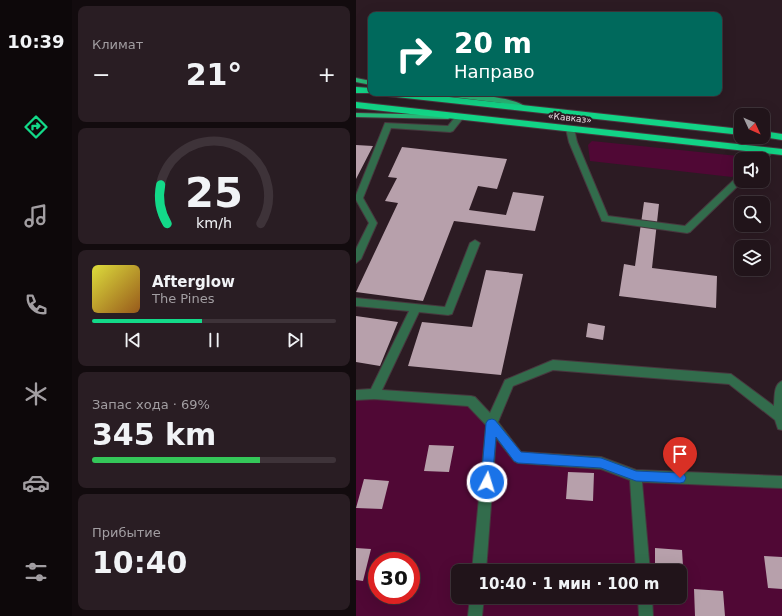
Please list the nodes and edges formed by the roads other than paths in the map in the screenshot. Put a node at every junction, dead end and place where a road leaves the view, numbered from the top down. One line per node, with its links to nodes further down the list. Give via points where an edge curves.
1 (356, 80): 2 (main road)
2 (368, 82)
3 (356, 90): 4 (highway)
4 (368, 91)
5 (418, 96): 8 (highway, «Кавказ»)
6 (460, 96): 8 (main road)
7 (356, 105): 10 (highway, «Кавказ»)
8 (522, 106): 12 (highway, «Кавказ»)
9 (356, 115): 10 (main road)
10 (460, 117): 11 (highway, «Кавказ»); 19 (street, via 450,129 388,125 359,198 372,223)
11 (570, 129): 15 (highway, «Кавказ»); 17 (street, via 572,142 605,219 687,230)
12 (734, 131)
13 (770, 135): 14 (highway)
14 (782, 137)
15 (770, 150): 16 (highway, «Кавказ»)
16 (782, 152)
17 (734, 185)
18 (475, 244): 21 (street, via 448,311)
19 (356, 259)
20 (356, 302): 21 (street)
21 (416, 307): 23 (street)
22 (782, 386): 25 (street)
23 (374, 394): 24 (street); 26 (street, via 471,401)
24 (356, 395)
25 (780, 421): 26 (street, via 731,379 553,366 509,383)
26 (492, 423): 27 (street, via 518,457 601,463); 29 (street)
27 (636, 476): 28 (street); 30 (street)
28 (782, 482)
29 (480, 564)
30 (642, 564)
31 (476, 604): 33 (street)
32 (645, 604): 34 (street)
33 (475, 616)
34 (646, 616)

